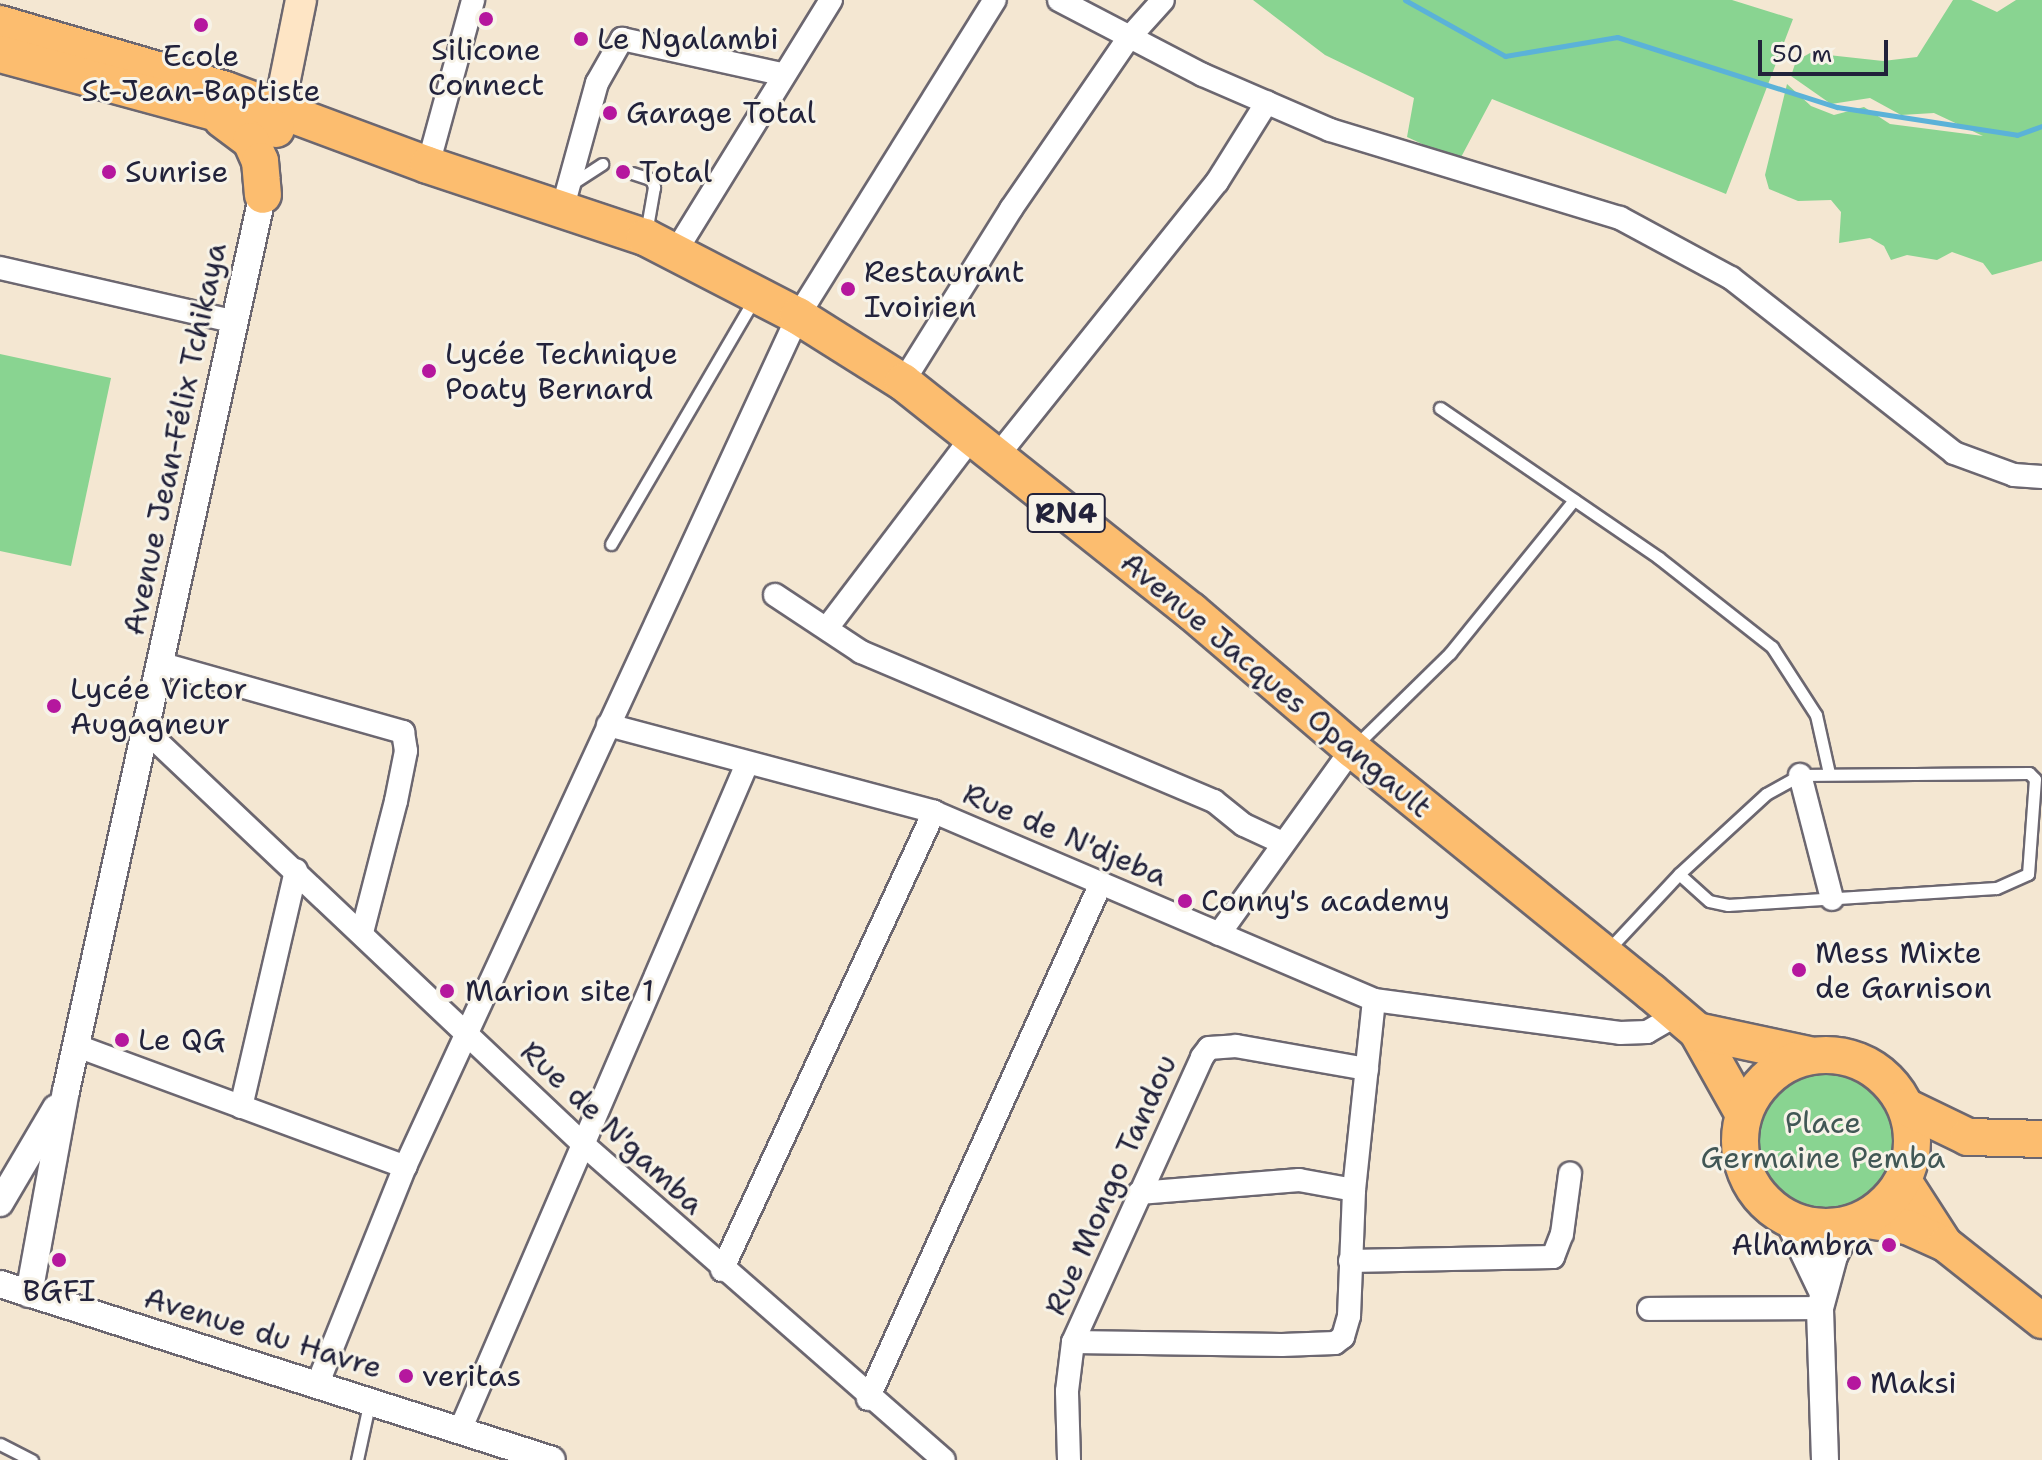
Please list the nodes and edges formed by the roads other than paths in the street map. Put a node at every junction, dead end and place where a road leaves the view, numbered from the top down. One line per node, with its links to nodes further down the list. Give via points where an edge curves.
1 (301, 0): 13 (main road)
2 (473, 0): 15 (street)
3 (831, 0): 10 (street)
4 (995, 0): 22 (street)
5 (1059, 0): 8 (street)
6 (1163, 0): 8 (street)
7 (0, 24): 13 (highway, Avenue Jacques Opangault / RN4)
8 (1128, 39): 11 (street); 24 (street, via 1011,209)
9 (0, 54): 12 (highway, RN4)
10 (781, 74): 18 (street, via 622,39 597,83); 19 (street)
11 (1267, 102): 26 (street, via 1217,182); 27 (street, via 1330,130 1620,218 1731,278 1954,453 2014,475)
12 (214, 114): 13 (highway, RN4); 17 (highway, RN4, via 251,141 260,161)
13 (277, 118): 15 (highway, Avenue Jacques Opangault / RN4); 17 (street, Avenue Jean-Félix Tchikaya)
14 (602, 164): 18 (lane)
15 (428, 165): 18 (highway, Avenue Jacques Opangault / RN4)
16 (632, 173): 19 (lane, via 651,179)
17 (263, 195): 23 (street, Avenue Jean-Félix Tchikaya)
18 (564, 200): 19 (highway, Avenue Jacques Opangault / RN4)
19 (661, 244): 21 (highway, Avenue Jacques Opangault / RN4)
20 (0, 268): 23 (street)
21 (757, 294): 22 (highway, Avenue Jacques Opangault / RN4); 29 (lane)
22 (798, 316): 24 (highway, Avenue Jacques Opangault / RN4); 33 (street)
23 (232, 321): 32 (street, Avenue Jean-Félix Tchikaya)
24 (903, 382): 26 (highway, Avenue Jacques Opangault / RN4)
25 (1440, 408): 28 (lane)
26 (984, 448): 31 (street); 35 (highway, Avenue Jacques Opangault / RN4, via 1191,611)
27 (2042, 477)
28 (1574, 500): 35 (lane, via 1450,653); 37 (lane, via 1772,647 1816,715)
29 (611, 544)
30 (775, 595): 31 (street)
31 (827, 628): 40 (street, via 861,652 1214,801 1244,825)
32 (159, 663): 34 (street, Avenue Jean-Félix Tchikaya); 45 (street, via 403,732 406,751 396,801)
33 (608, 725): 36 (street, Rue de N'djeba); 50 (street)
34 (145, 730): 41 (street, Rue de N'gamba); 51 (street, Avenue Jean-Félix Tchikaya)
35 (1352, 749): 40 (street); 47 (highway, Avenue Jacques Opangault / RN4)
36 (747, 764): 39 (street, Rue de N'djeba); 60 (street)
37 (1829, 773): 38 (lane); 44 (lane, via 2029,773 2038,791 2023,880 1996,888)
38 (1800, 775): 42 (lane, via 1766,794); 44 (street)
39 (934, 812): 43 (street, Rue de N'djeba); 71 (street)
40 (1280, 842): 46 (street)
41 (296, 870): 45 (street, Rue de N'gamba); 55 (street)
42 (1679, 874): 44 (lane, via 1709,901 1728,905); 47 (lane)
43 (1101, 883): 46 (street, Rue de N'djeba); 79 (street)
44 (1832, 899)
45 (362, 932): 50 (street, Rue de N'gamba)
46 (1219, 934): 48 (street, Rue de N'djeba)
47 (1604, 954): 49 (highway, Avenue Jacques Opangault / RN4)
48 (1374, 1000): 49 (street, Rue de N'djeba, via 1620,1033); 53 (street)
49 (1687, 1023): 52 (highway, RN4); 57 (highway, RN4)
50 (467, 1032): 60 (street, Rue de N'gamba); 61 (street)
51 (77, 1046): 54 (street, Avenue Jean-Félix Tchikaya); 55 (street)
52 (1809, 1055): 56 (highway, RN4, via 1839,1054 1866,1064 1890,1082); 57 (highway, RN4, via 1781,1066 1758,1086)
53 (1367, 1069): 64 (street); 65 (street, Rue Mongo Tandou, via 1236,1046 1209,1048)
54 (66, 1091): 66 (street, Avenue Jean-Félix Tchikaya); 73 (street, Avenue Jean-Félix Tchikaya)
55 (241, 1107): 61 (street)
56 (1906, 1107): 58 (highway, RN4); 62 (highway, via 1912,1136)
57 (1743, 1113): 67 (highway, via 1739,1144 1745,1175 1762,1201)
58 (1968, 1137): 59 (highway, RN4); 62 (highway, RN4)
59 (2042, 1139)
60 (584, 1145): 71 (street, Rue de N'gamba); 81 (street)
61 (405, 1167): 78 (street)
62 (1906, 1172): 68 (highway, RN4, via 1878,1210); 69 (main road)
63 (1570, 1174): 70 (street, via 1562,1234 1553,1257)
64 (1354, 1190): 65 (street, via 1299,1180); 70 (street)
65 (1139, 1193): 77 (street, Rue Mongo Tandou)
66 (0, 1203)
67 (1788, 1220): 68 (highway, via 1829,1228); 74 (street)
68 (1856, 1222): 69 (main road, via 1907,1227); 74 (street)
69 (1945, 1244): 76 (main road)
70 (1350, 1261): 77 (street, via 1346,1329 1335,1343)
71 (722, 1270): 79 (street, Rue de N'gamba)
72 (0, 1284): 73 (street, Avenue du Havre)
73 (29, 1294): 78 (street, Avenue du Havre)
74 (1821, 1299): 75 (street); 88 (street)
75 (1649, 1309)
76 (2042, 1321)
77 (1073, 1342): 87 (street, Rue Mongo Tandou, via 1067,1391)
78 (318, 1383): 80 (street, Avenue du Havre)
79 (868, 1399): 86 (street, Rue de N'gamba)
80 (370, 1400): 81 (street, Avenue du Havre); 84 (lane)
81 (461, 1428): 85 (street, Avenue du Havre)
82 (0, 1444): 83 (lane)
83 (32, 1460)
84 (357, 1460)
85 (552, 1460)
86 (944, 1460)
87 (1069, 1460)
88 (1825, 1460)

